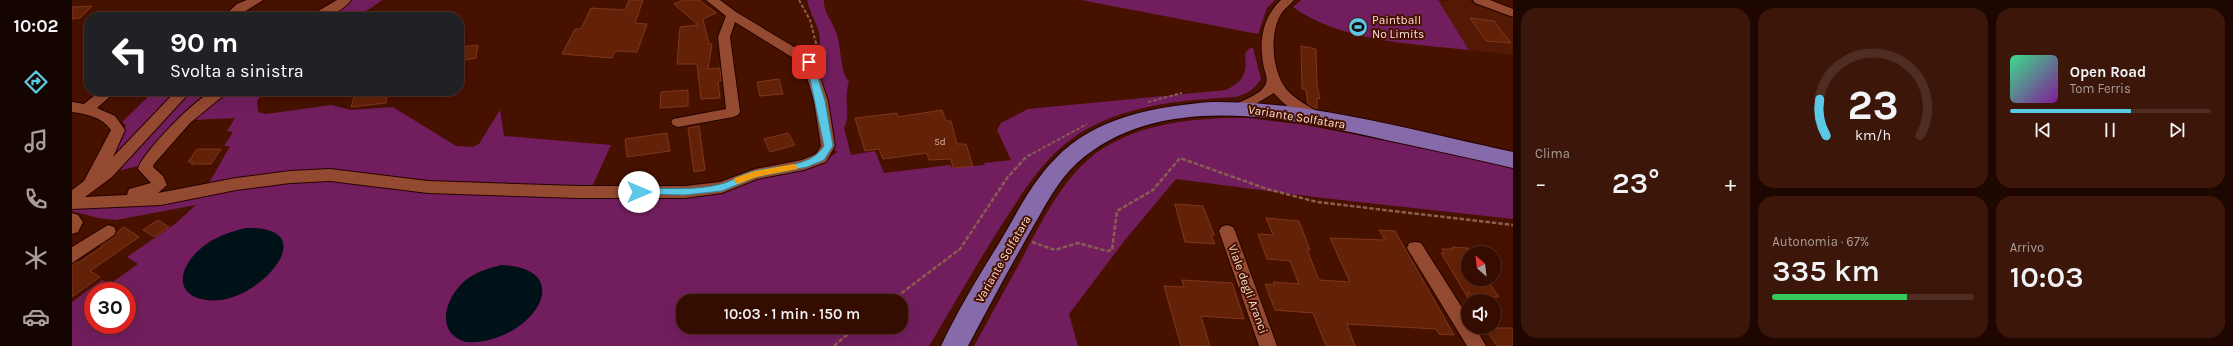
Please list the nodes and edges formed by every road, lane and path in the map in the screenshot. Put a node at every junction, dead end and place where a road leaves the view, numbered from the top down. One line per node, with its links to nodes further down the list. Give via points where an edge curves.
1 (257, 0): 9 (street)
2 (344, 0): 10 (street)
3 (712, 0): 11 (street)
4 (799, 0): 12 (path, via 810,20 816,47)
5 (1288, 0): 16 (street, via 1276,12 1270,27 1268,48)
6 (1479, 0): 8 (street)
7 (1496, 0): 8 (street)
8 (1509, 11)
9 (235, 12)
10 (326, 12)
11 (732, 15): 12 (street); 19 (street, via 724,37 733,112)
12 (809, 62): 21 (street, via 820,101 828,146 821,158 804,165 755,174 722,187 685,192 570,192 428,187 330,176 290,177 236,184 161,199)
13 (103, 96): 18 (street)
14 (179, 96): 21 (street, via 107,173)
15 (216, 96): 21 (street, via 185,120 147,162 145,169 158,180 159,185 152,190 141,192)
16 (1277, 98): 20 (main road, Variante Solfatara, via 1318,118); 32 (main road, Variante Solfatara, via 1237,108 1170,114 1138,122 1111,131 1070,158 1036,200)
17 (72, 107): 18 (street)
18 (87, 109): 21 (street, via 114,122 118,130 106,157)
19 (678, 122)
20 (1513, 160)
21 (75, 197)
22 (72, 219): 24 (street, via 75,222)
23 (1513, 225): 27 (path, via 1317,202 1267,189 1180,158 1167,178 1147,197 1117,211 1112,250 1078,243 1055,250)
24 (72, 228)
25 (1227, 231): 33 (street, Viale degli Aranci)
26 (108, 232): 29 (street)
27 (1029, 241)
28 (1415, 248): 34 (street)
29 (72, 256)
30 (848, 334): 31 (path)
31 (834, 346)
32 (954, 346)
33 (1268, 346)
34 (1477, 346)

